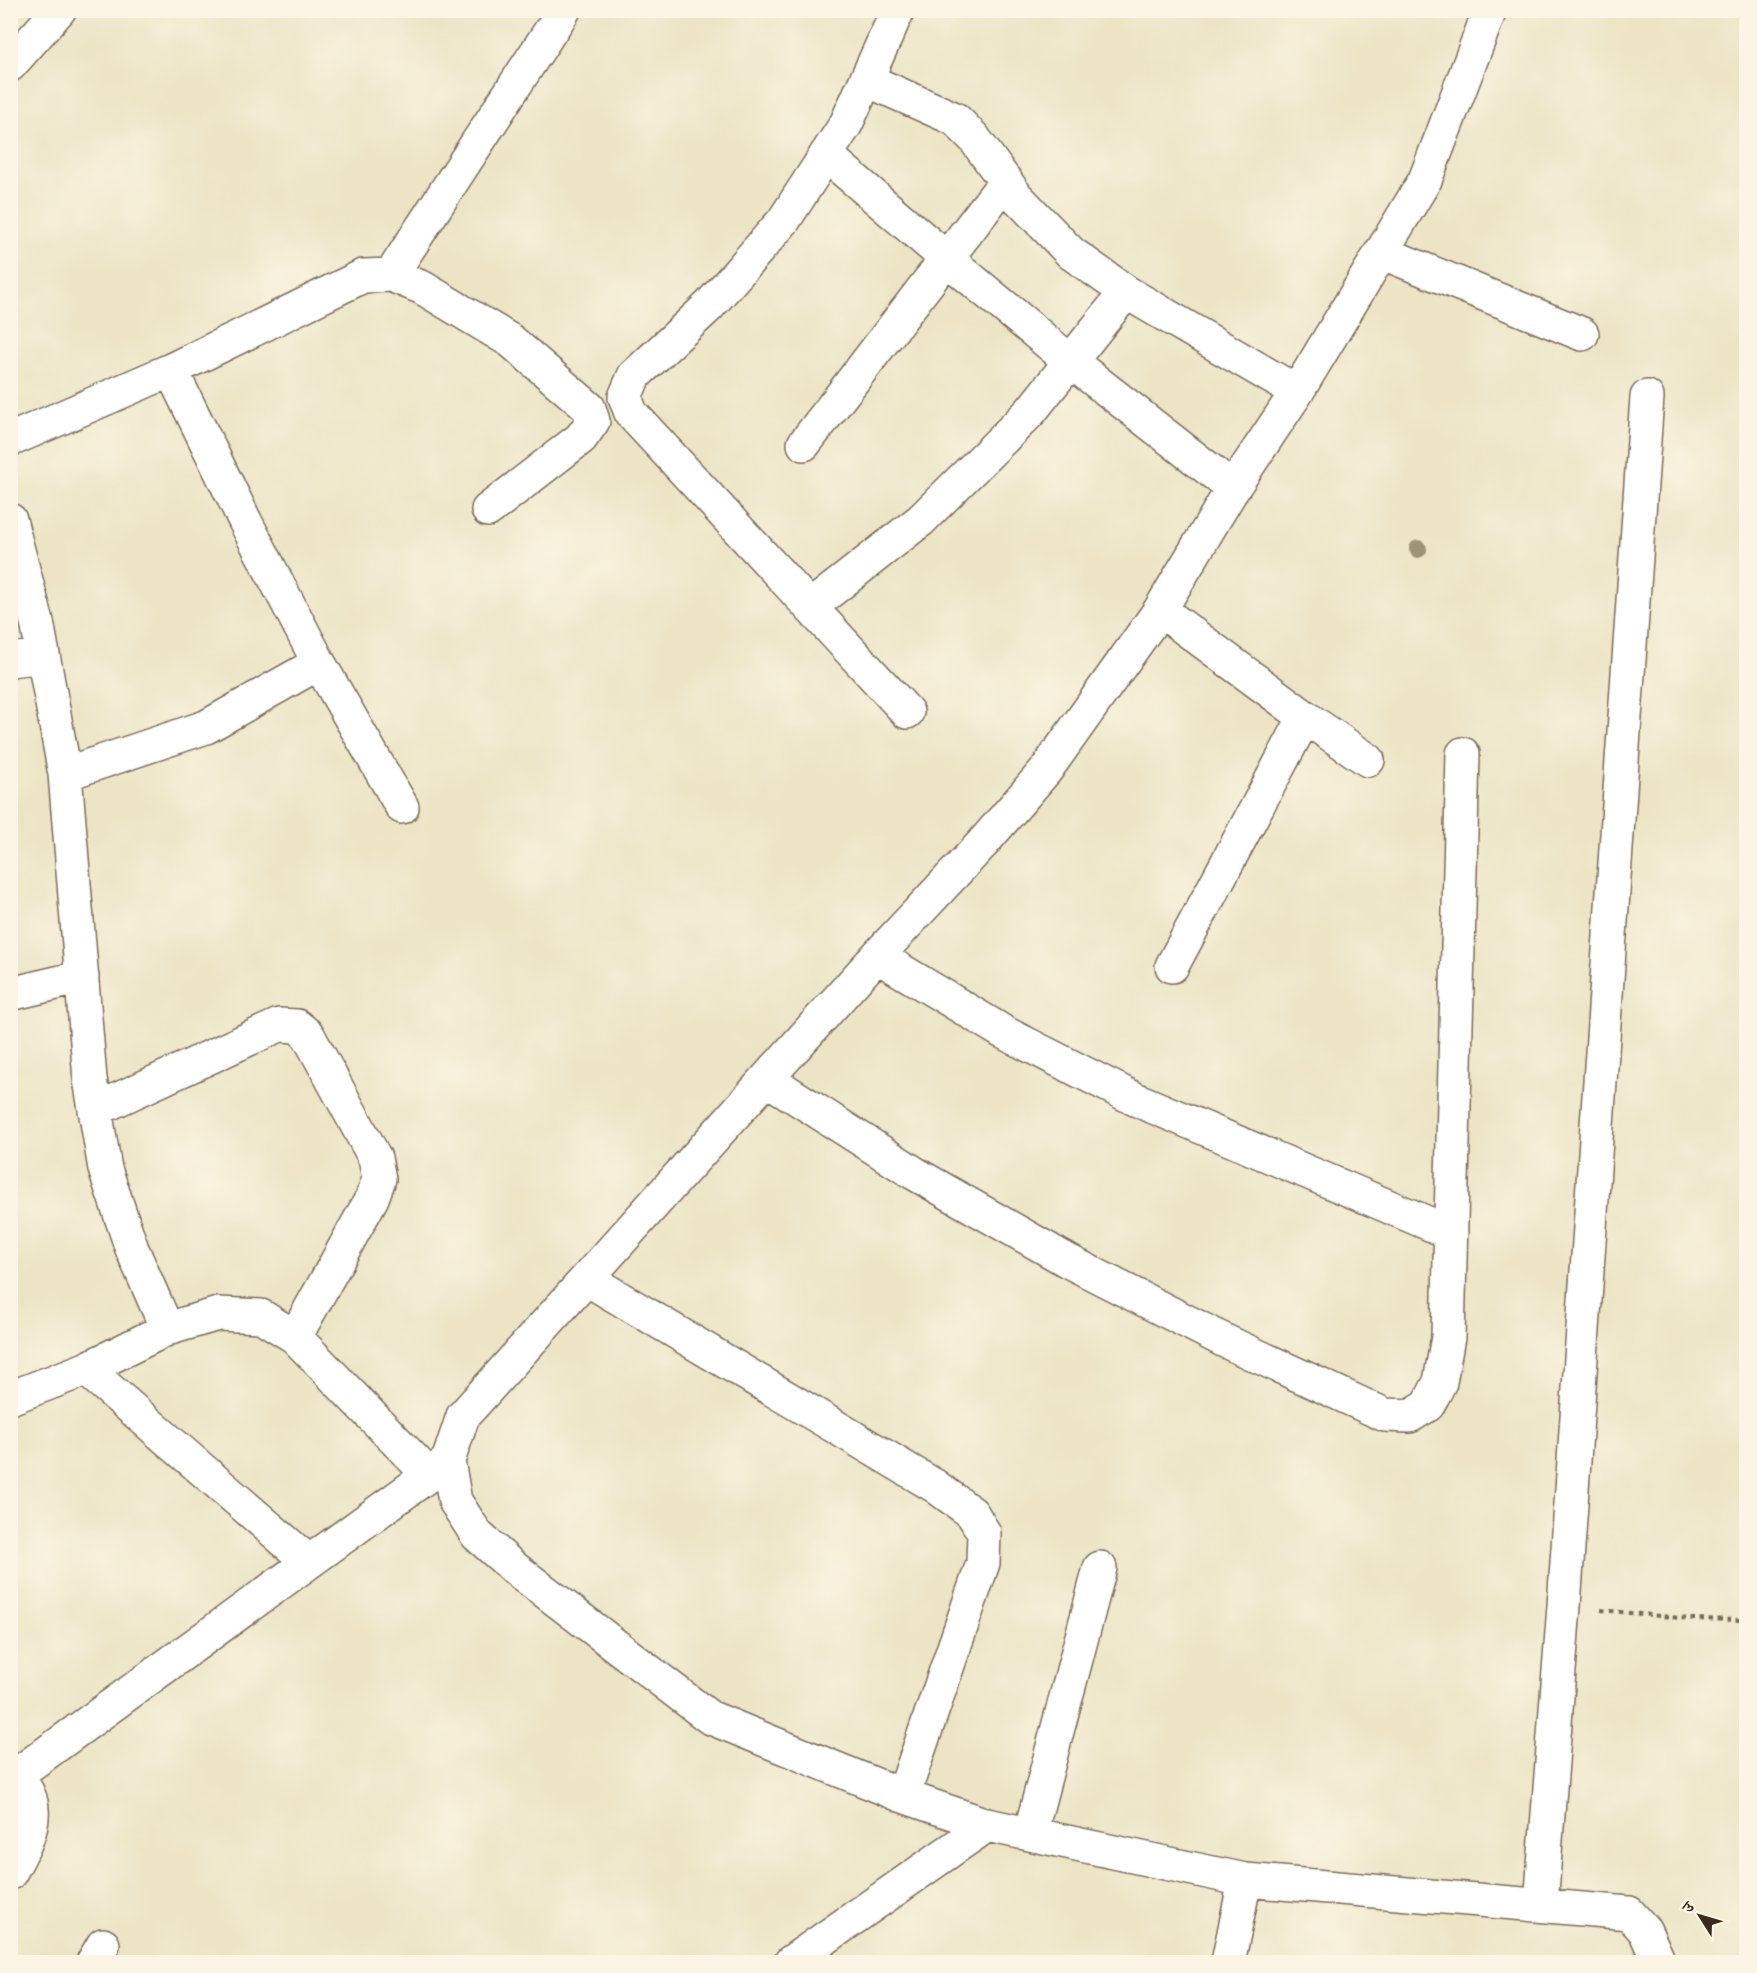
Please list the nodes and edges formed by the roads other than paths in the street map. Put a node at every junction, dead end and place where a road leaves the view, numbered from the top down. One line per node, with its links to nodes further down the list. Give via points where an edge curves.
1 (59, 10): 5 (street)
2 (564, 10): 11 (street)
3 (898, 10): 6 (street)
4 (1490, 10): 9 (street, via 1425,180)
5 (10, 65)
6 (867, 80): 7 (street); 8 (street, via 955,119)
7 (826, 155): 10 (street); 23 (street, via 784,220 709,306 634,376 625,397 631,413)
8 (1006, 182): 10 (street); 12 (street, via 1071,253)
9 (1381, 252): 13 (street); 16 (street)
10 (946, 259): 14 (street); 19 (street)
11 (391, 275): 15 (street, via 363,276); 21 (street, via 423,288 511,341 588,408 593,421 581,438)
12 (1126, 292): 14 (street); 16 (street)
13 (1582, 334)
14 (1070, 361): 20 (street); 23 (street, via 1030,412 921,520)
15 (171, 370): 18 (street); 27 (street)
16 (1298, 392): 20 (street)
17 (1647, 398): 55 (street)
18 (10, 440)
19 (804, 444)
20 (1233, 488): 24 (street)
21 (488, 510)
22 (10, 520): 25 (street)
23 (810, 607): 28 (street)
24 (1160, 610): 29 (street); 34 (street, via 1046,770)
25 (43, 657): 26 (street); 32 (street)
26 (10, 660)
27 (319, 663): 32 (street, via 206,727); 33 (street)
28 (907, 712)
29 (1305, 717): 31 (street); 35 (street)
30 (1463, 754): 40 (street)
31 (1368, 760)
32 (65, 774): 36 (street)
33 (402, 807)
34 (878, 956): 38 (street); 40 (street, via 1003,1032 1135,1099)
35 (1172, 966)
36 (82, 977): 37 (street); 39 (street)
37 (10, 994)
38 (767, 1079): 40 (street, via 914,1173 1068,1261 1225,1341 1385,1415 1410,1416 1428,1405 1440,1382 1448,1337); 41 (street)
39 (95, 1110): 42 (street, via 105,1169 132,1249); 43 (street, via 279,1024 297,1026 308,1035 375,1158 379,1179)
40 (1451, 1233)
41 (586, 1279): 46 (street, via 463,1416); 50 (street, via 935,1486 972,1513 984,1533 983,1563)
42 (167, 1329): 43 (street, via 218,1314 261,1316); 44 (street)
43 (296, 1337): 46 (street)
44 (87, 1369): 45 (street); 47 (street)
45 (10, 1398)
46 (438, 1468): 47 (street); 50 (street, via 477,1535 513,1568 709,1717)
47 (309, 1562): 49 (street)
48 (1100, 1568): 52 (street)
49 (13, 1774): 53 (street, via 30,1795 33,1819)
50 (903, 1796): 51 (street)
51 (987, 1824): 52 (street); 56 (street)
52 (1030, 1834): 54 (street)
53 (10, 1873)
54 (1245, 1880): 55 (street); 57 (street)
55 (1541, 1905): 58 (street, via 1629,1913 1645,1931)
56 (791, 1962)
57 (1228, 1962)
58 (1659, 1962)

